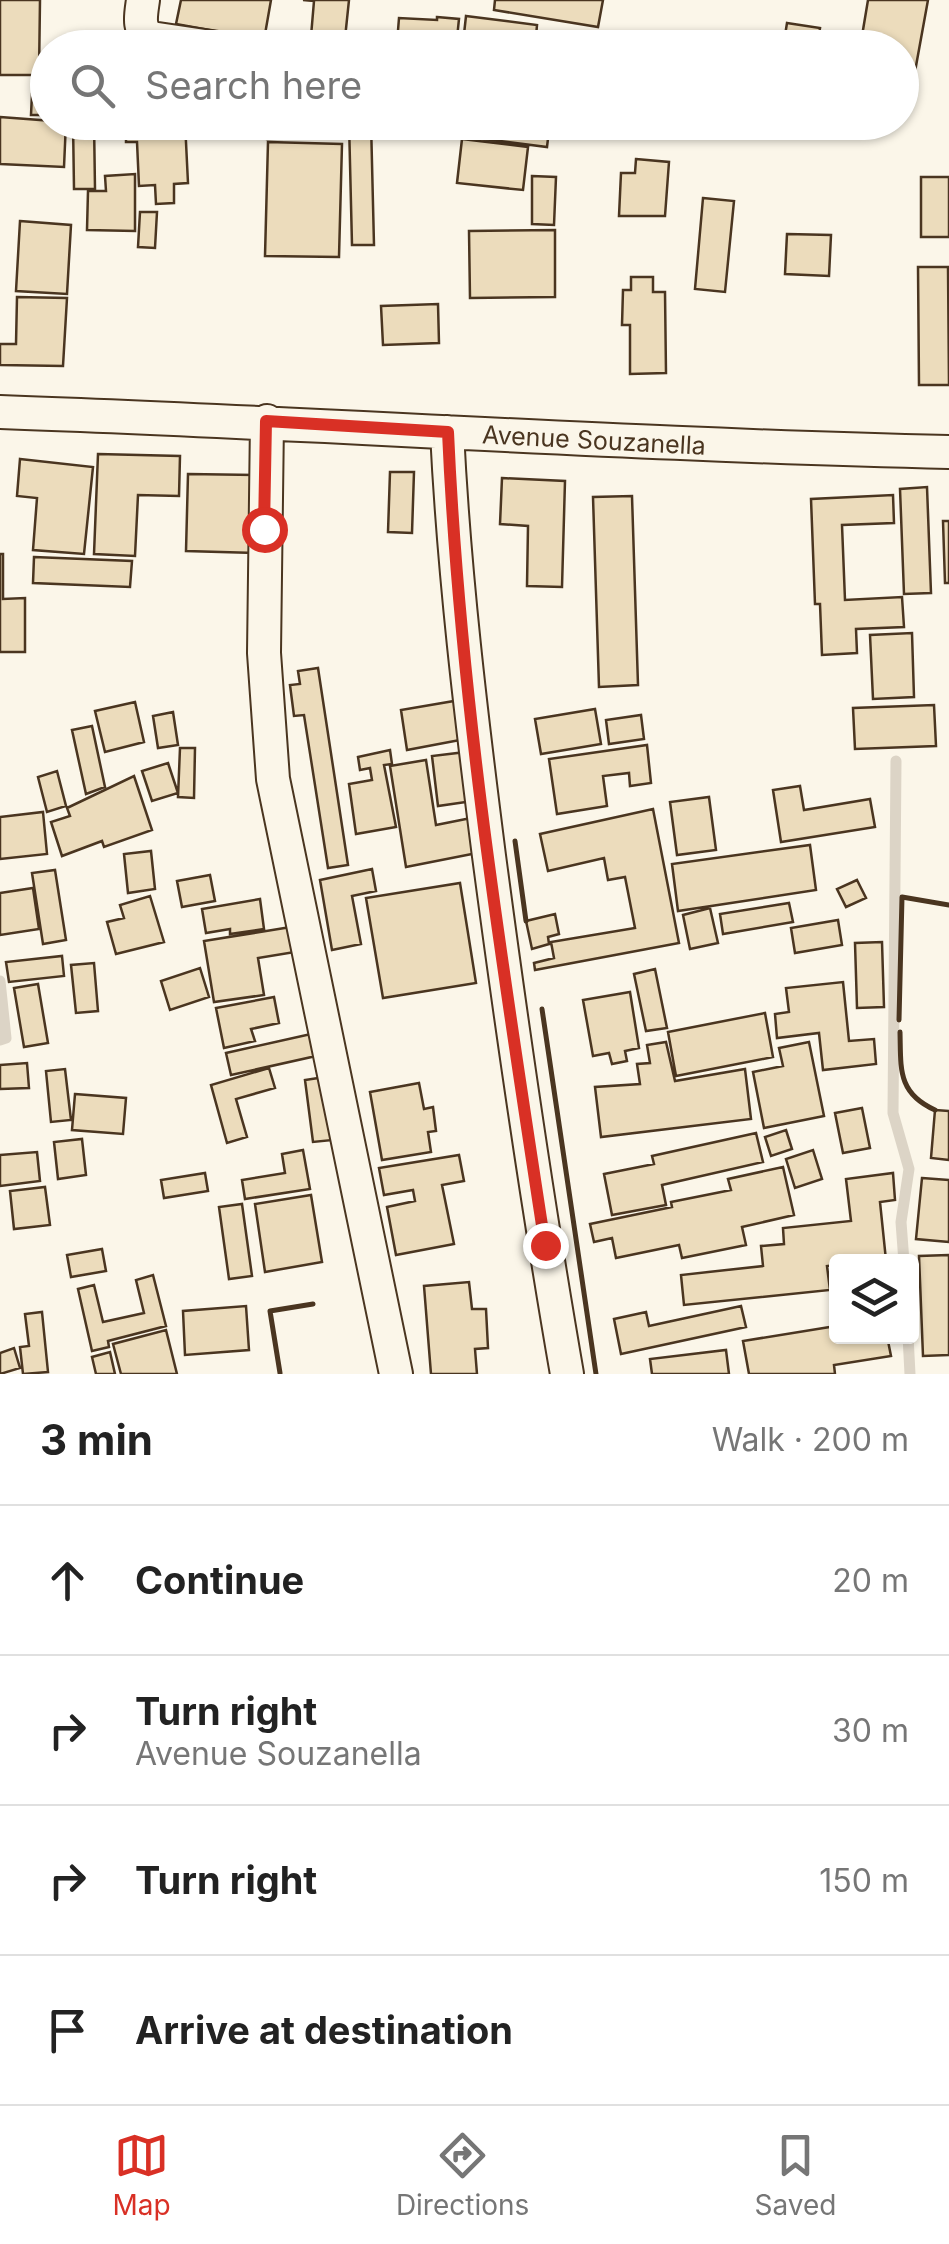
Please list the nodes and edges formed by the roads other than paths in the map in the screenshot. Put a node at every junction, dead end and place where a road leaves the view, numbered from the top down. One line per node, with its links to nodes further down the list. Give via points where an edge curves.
1 (143, 0): 2 (street)
2 (142, 30)
3 (0, 412): 4 (street, Avenue Souzanella)
4 (266, 421): 5 (street, Avenue Souzanella); 7 (street, via 264,654 274,779)
5 (448, 432): 6 (street, Avenue Souzanella); 8 (street, via 452,541 480,786)
6 (949, 452)
7 (396, 1374)
8 (566, 1374)

